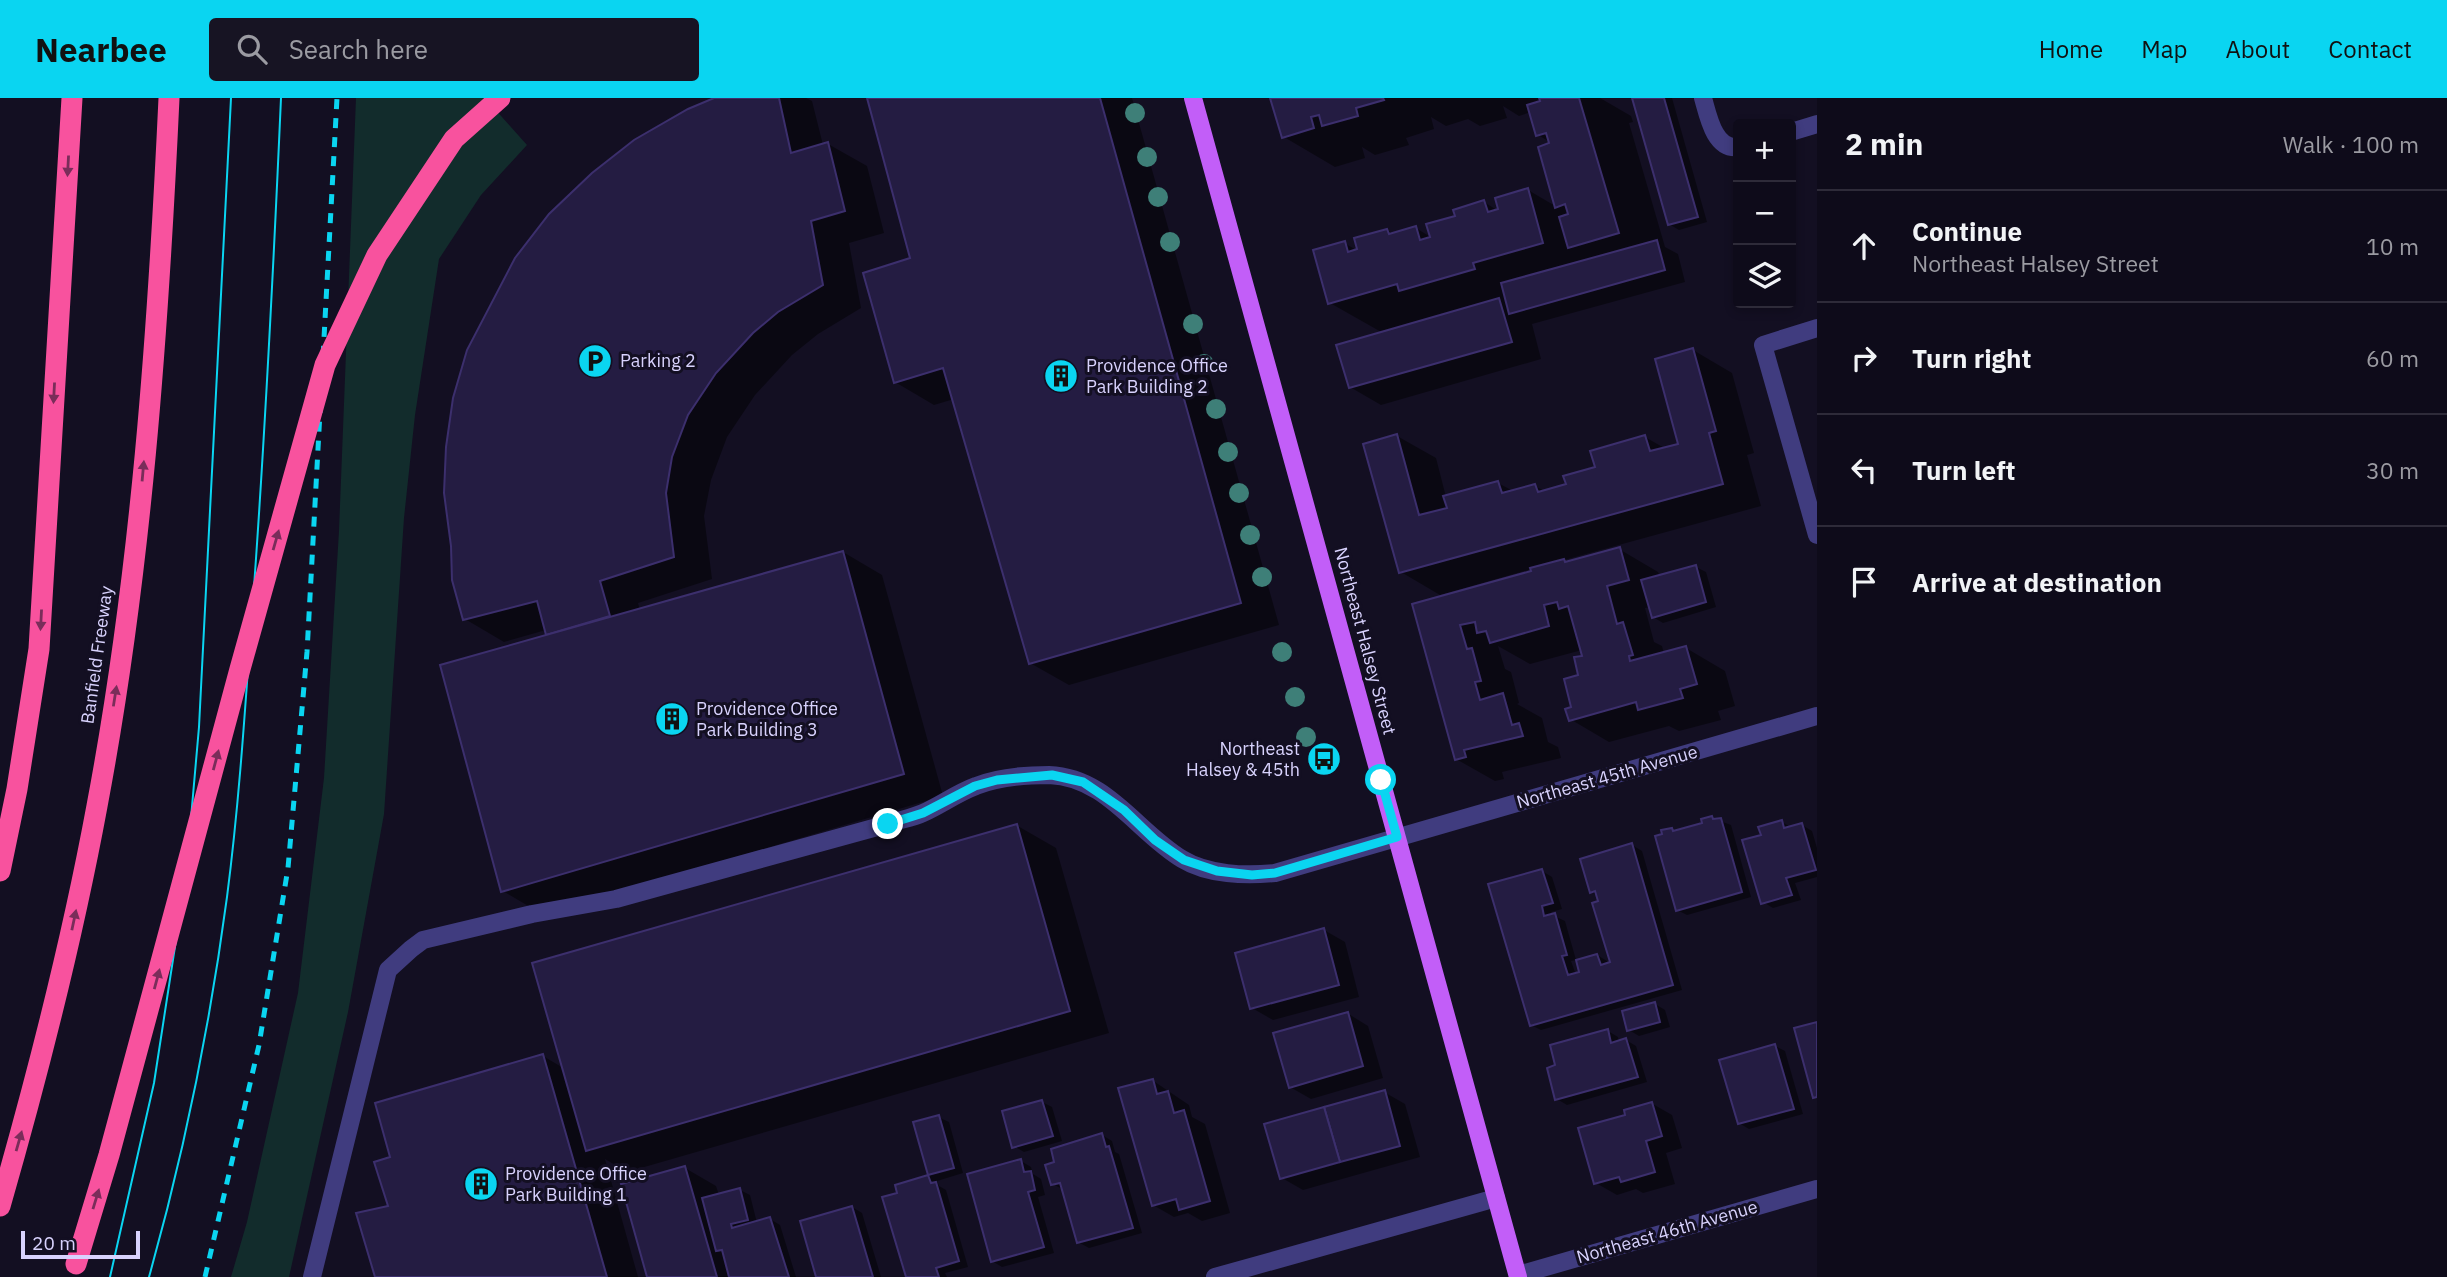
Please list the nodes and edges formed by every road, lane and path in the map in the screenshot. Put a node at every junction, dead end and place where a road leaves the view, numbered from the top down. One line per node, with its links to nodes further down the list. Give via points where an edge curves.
1 (72, 98): 13 (highway, one-way to 13, via 39,649)
2 (169, 98): 16 (highway, Banfield Freeway, one-way to 2, via 68,947 98,804 118,674 153,370)
3 (500, 98): 17 (highway, one-way to 3, bridge, via 109,1155 325,365 377,255 454,139)
4 (1193, 98): 12 (main road, Northeast Halsey Street)
5 (1703, 98): 8 (street, via 1712,129 1720,141)
6 (1817, 124): 7 (street)
7 (1796, 130)
8 (1733, 148)
9 (1817, 328): 10 (street, via 1762,345)
10 (1817, 535)
11 (1817, 716): 12 (street, Northeast 45th Avenue)
12 (1397, 837): 15 (main road, Northeast Halsey Street); 19 (street, Northeast 45th Avenue, via 1275,873 1217,871 1184,860 1083,782 1052,775 1025,776 975,786 923,813 616,899 423,940 388,970)
13 (0, 871)
14 (1817, 1189): 18 (street, Northeast 46th Avenue)
15 (1496, 1198): 18 (main road, Northeast Halsey Street); 20 (street)
16 (0, 1206)
17 (73, 1270)
18 (1518, 1276)
19 (312, 1277)
20 (1216, 1277)

